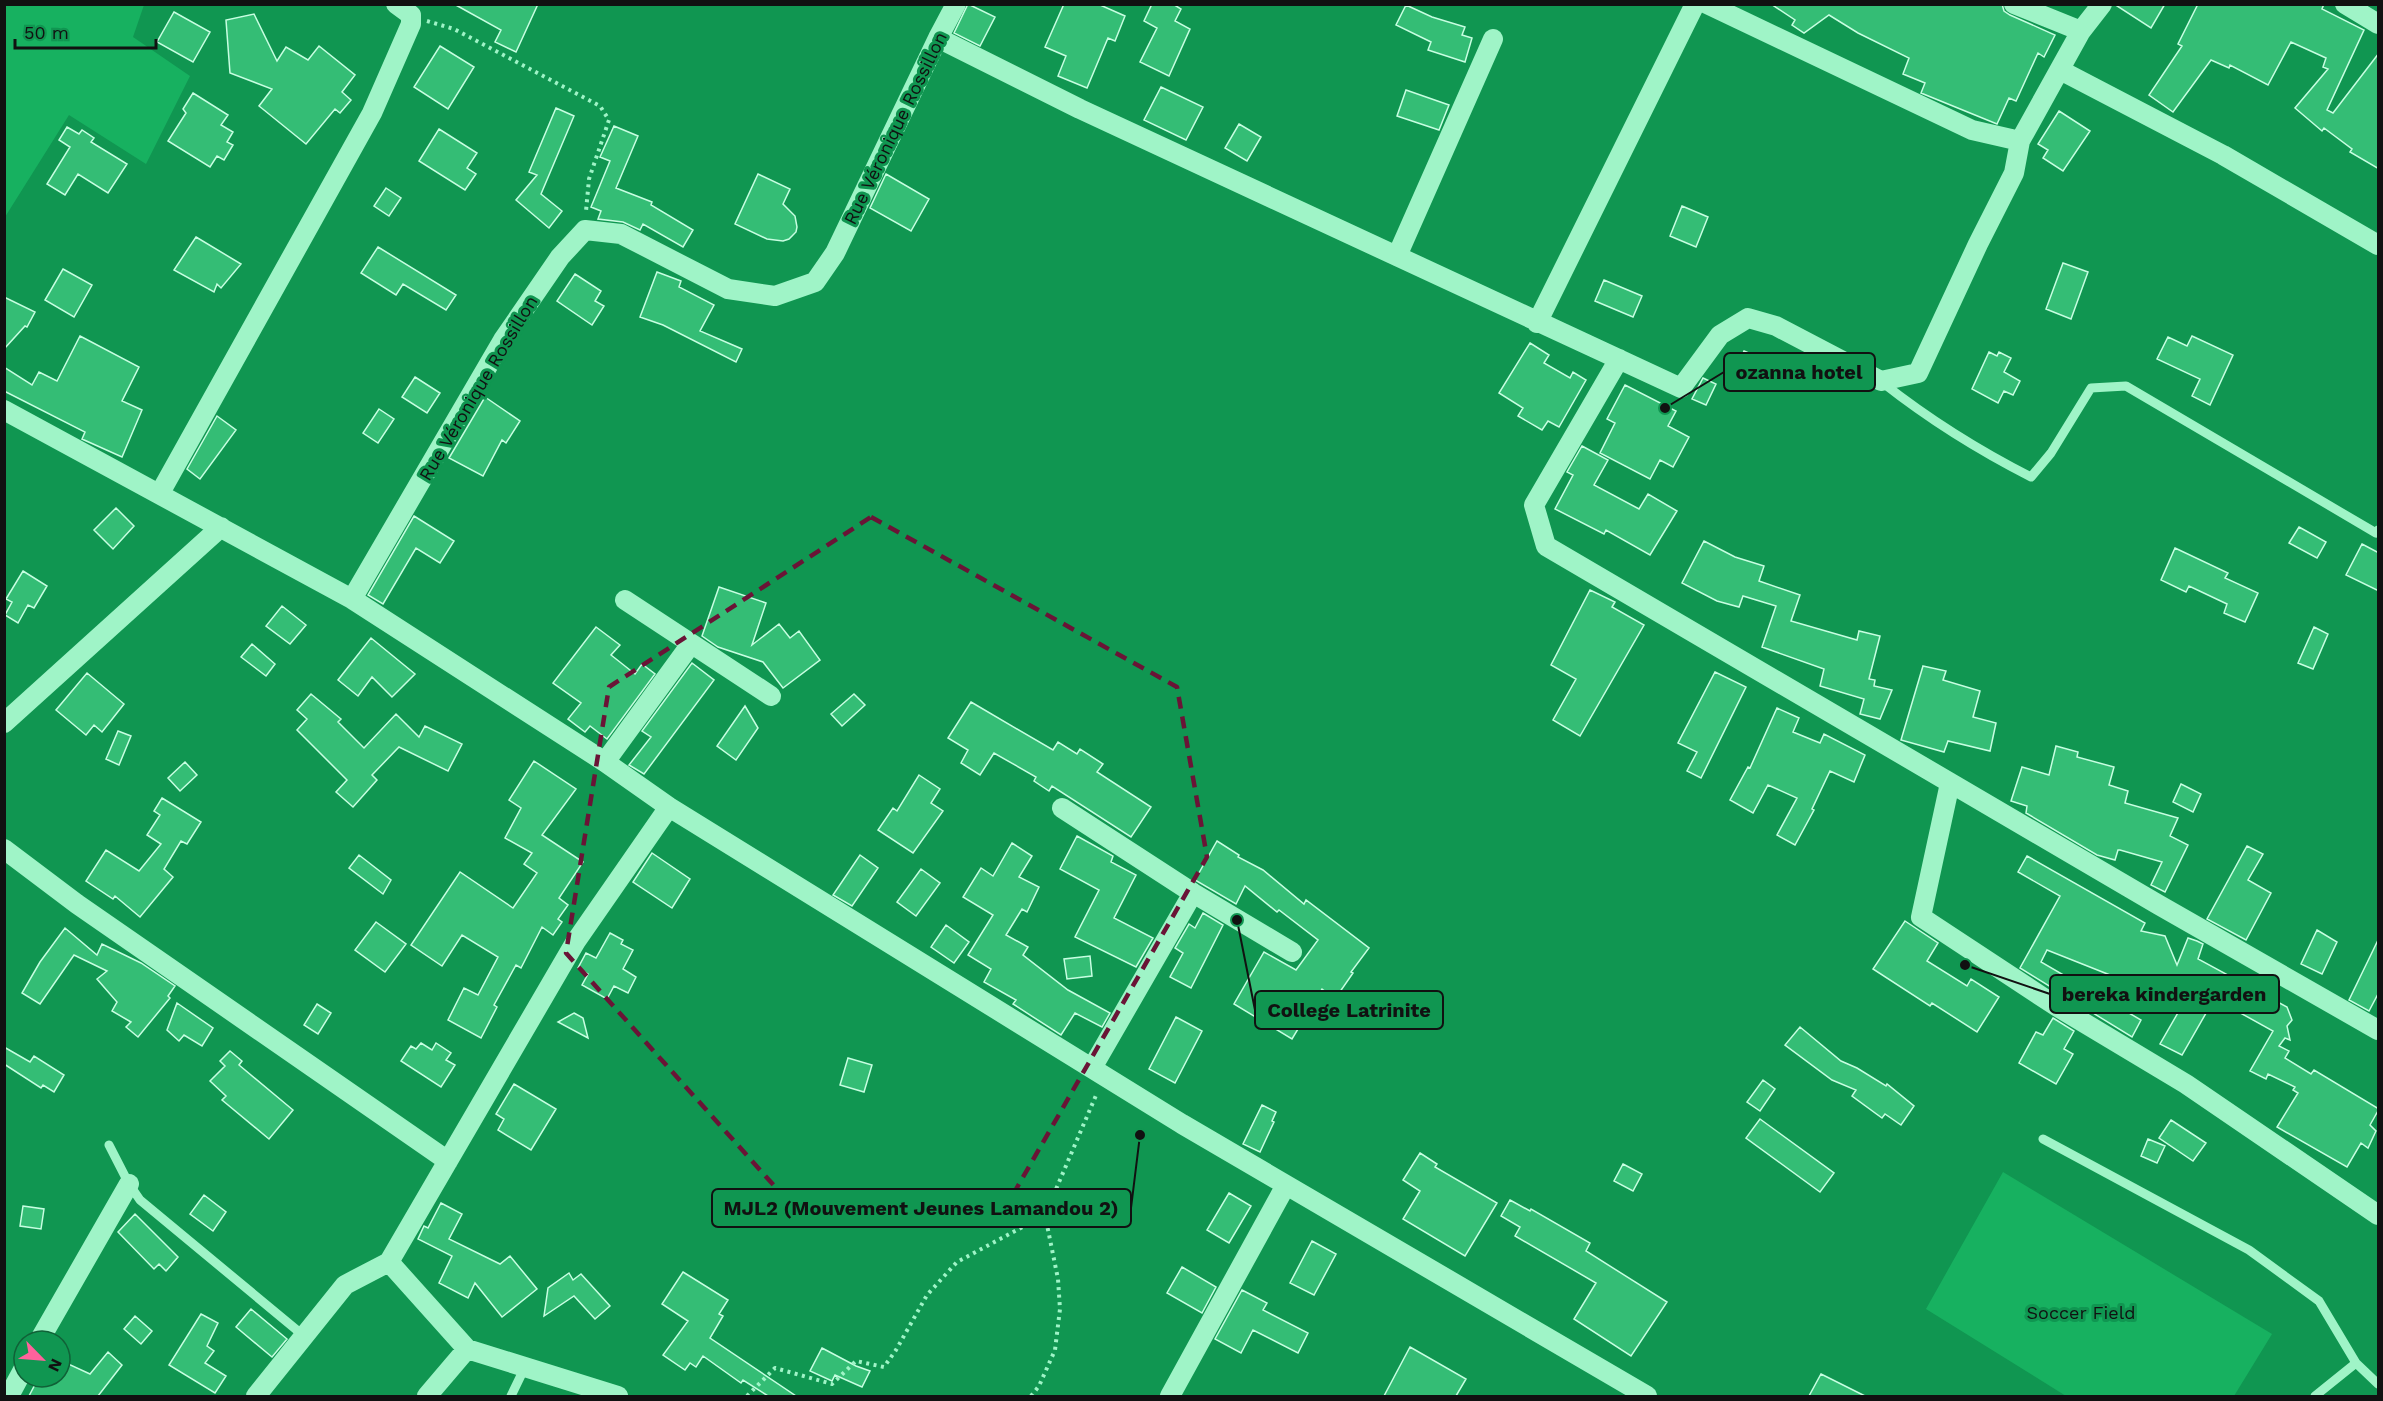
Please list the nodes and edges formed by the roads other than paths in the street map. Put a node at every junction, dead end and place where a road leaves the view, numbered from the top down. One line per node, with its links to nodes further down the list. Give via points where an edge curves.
1 (956, 4): 10 (street, Rue Véronique Rossillon)
2 (1695, 4): 16 (street)
3 (1707, 4): 13 (street, via 1972,130)
4 (2014, 4): 9 (street)
5 (2102, 4): 9 (street)
6 (2344, 4): 8 (street)
7 (404, 10): 20 (street, via 411,24 372,113)
8 (2379, 24)
9 (2082, 31): 12 (street)
10 (938, 38): 15 (street, via 1080,109); 23 (street, Rue Véronique Rossillon, via 835,253 815,282 776,296 728,289 621,234 585,230 560,257 502,340)
11 (1493, 39): 15 (street)
12 (2060, 70): 13 (street); 14 (street, via 2223,154)
13 (2020, 141): 18 (street, via 2014,173 1918,373)
14 (2379, 245)
15 (1397, 256): 16 (street)
16 (1537, 323): 17 (street)
17 (1619, 359): 18 (street, via 1681,388 1720,335 1748,318 1776,326); 29 (street, via 1534,505 1546,546)
18 (1881, 381): 22 (lane, via 1977,450 2031,477 2051,453 2091,388 2126,386 2376,533)
19 (4, 410): 20 (street)
20 (160, 493): 21 (street)
21 (220, 527): 23 (street); 27 (street)
22 (2379, 530)
23 (352, 599): 28 (street)
24 (625, 600): 25 (street)
25 (691, 644): 26 (street); 28 (street)
26 (771, 696)
27 (4, 723)
28 (606, 762): 30 (street)
29 (1950, 783): 35 (street); 42 (street, via 1921,917 2056,1006 2186,1084)
30 (669, 807): 36 (street); 39 (street, via 576,941)
31 (1062, 808): 33 (street)
32 (4, 849): 39 (street, via 77,904)
33 (1192, 893): 34 (street); 36 (street)
34 (1292, 952)
35 (2379, 1030)
36 (1098, 1072): 41 (street)
37 (2043, 1139): 47 (lane, via 2249,1250 2319,1301)
38 (109, 1145): 40 (lane)
39 (448, 1161): 43 (street)
40 (129, 1184): 44 (street); 45 (lane, via 140,1200)
41 (1286, 1185): 54 (street); 55 (street)
42 (2379, 1215)
43 (389, 1262): 45 (street, via 345,1286); 46 (street)
44 (46, 1329)
45 (303, 1336): 50 (street)
46 (467, 1349): 48 (street); 51 (street)
47 (2356, 1362): 49 (lane); 56 (lane)
48 (525, 1367): 52 (lane); 53 (street)
49 (2379, 1384)
50 (256, 1396)
51 (427, 1396)
52 (511, 1396)
53 (618, 1396)
54 (1170, 1396)
55 (1647, 1396)
56 (2315, 1396)

